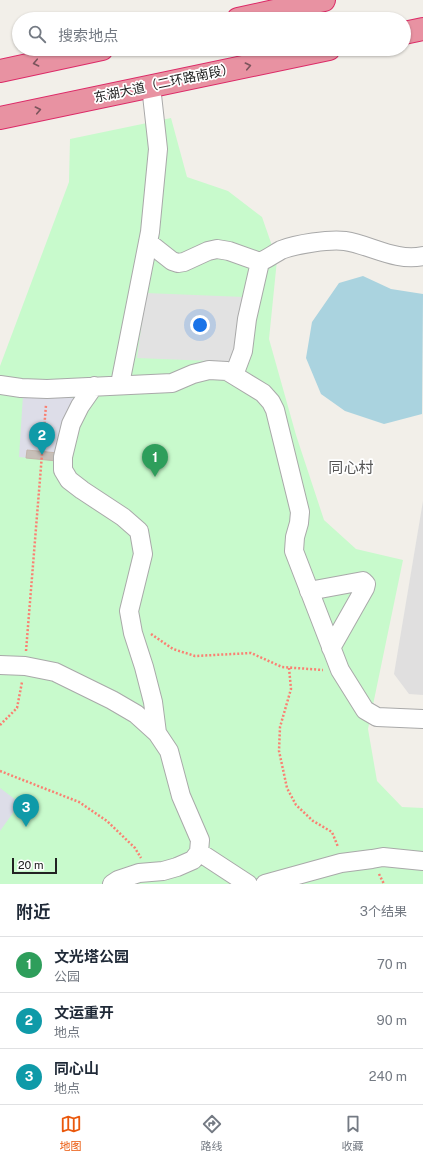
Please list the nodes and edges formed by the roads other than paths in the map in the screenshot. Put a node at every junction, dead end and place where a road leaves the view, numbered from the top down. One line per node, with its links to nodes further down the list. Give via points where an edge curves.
1 (324, 0): 2 (highway)
2 (270, 12)
3 (423, 29): 4 (highway)
4 (411, 32)
5 (70, 56): 7 (highway, one-way to 7)
6 (295, 56): 8 (highway, 东湖大道（二环路南段）, one-way to 6)
7 (0, 71)
8 (151, 86): 9 (highway, 东湖大道（二环路南段）, one-way to 8); 10 (street, via 158,149)
9 (0, 118)
10 (148, 242): 12 (street, via 178,263 217,250); 14 (street)
11 (423, 256): 12 (street, via 393,256 344,241 297,245)
12 (260, 262): 13 (street, via 247,319 243,351)
13 (234, 375): 14 (street, via 227,371 210,370 172,383); 17 (street, via 263,393 275,410 300,512 294,551)
14 (120, 384): 16 (street)
15 (0, 385): 16 (street, via 47,389)
16 (94, 386): 21 (street, via 71,424 63,457 63,470 69,480 139,531 143,554 129,610 152,702)
17 (309, 591): 18 (street); 18 (street, via 363,581 366,584)
18 (331, 648): 20 (street, via 340,670 365,710 377,717)
19 (0, 665): 21 (street, via 25,666 55,672 136,714)
20 (423, 719)
21 (156, 733): 22 (street, via 169,752 181,796 200,840)
22 (199, 852): 24 (street, via 193,860 177,867 139,873); 25 (street)
23 (423, 861): 26 (street, via 383,857 345,863)
24 (112, 884)
25 (248, 884)
26 (265, 884)

